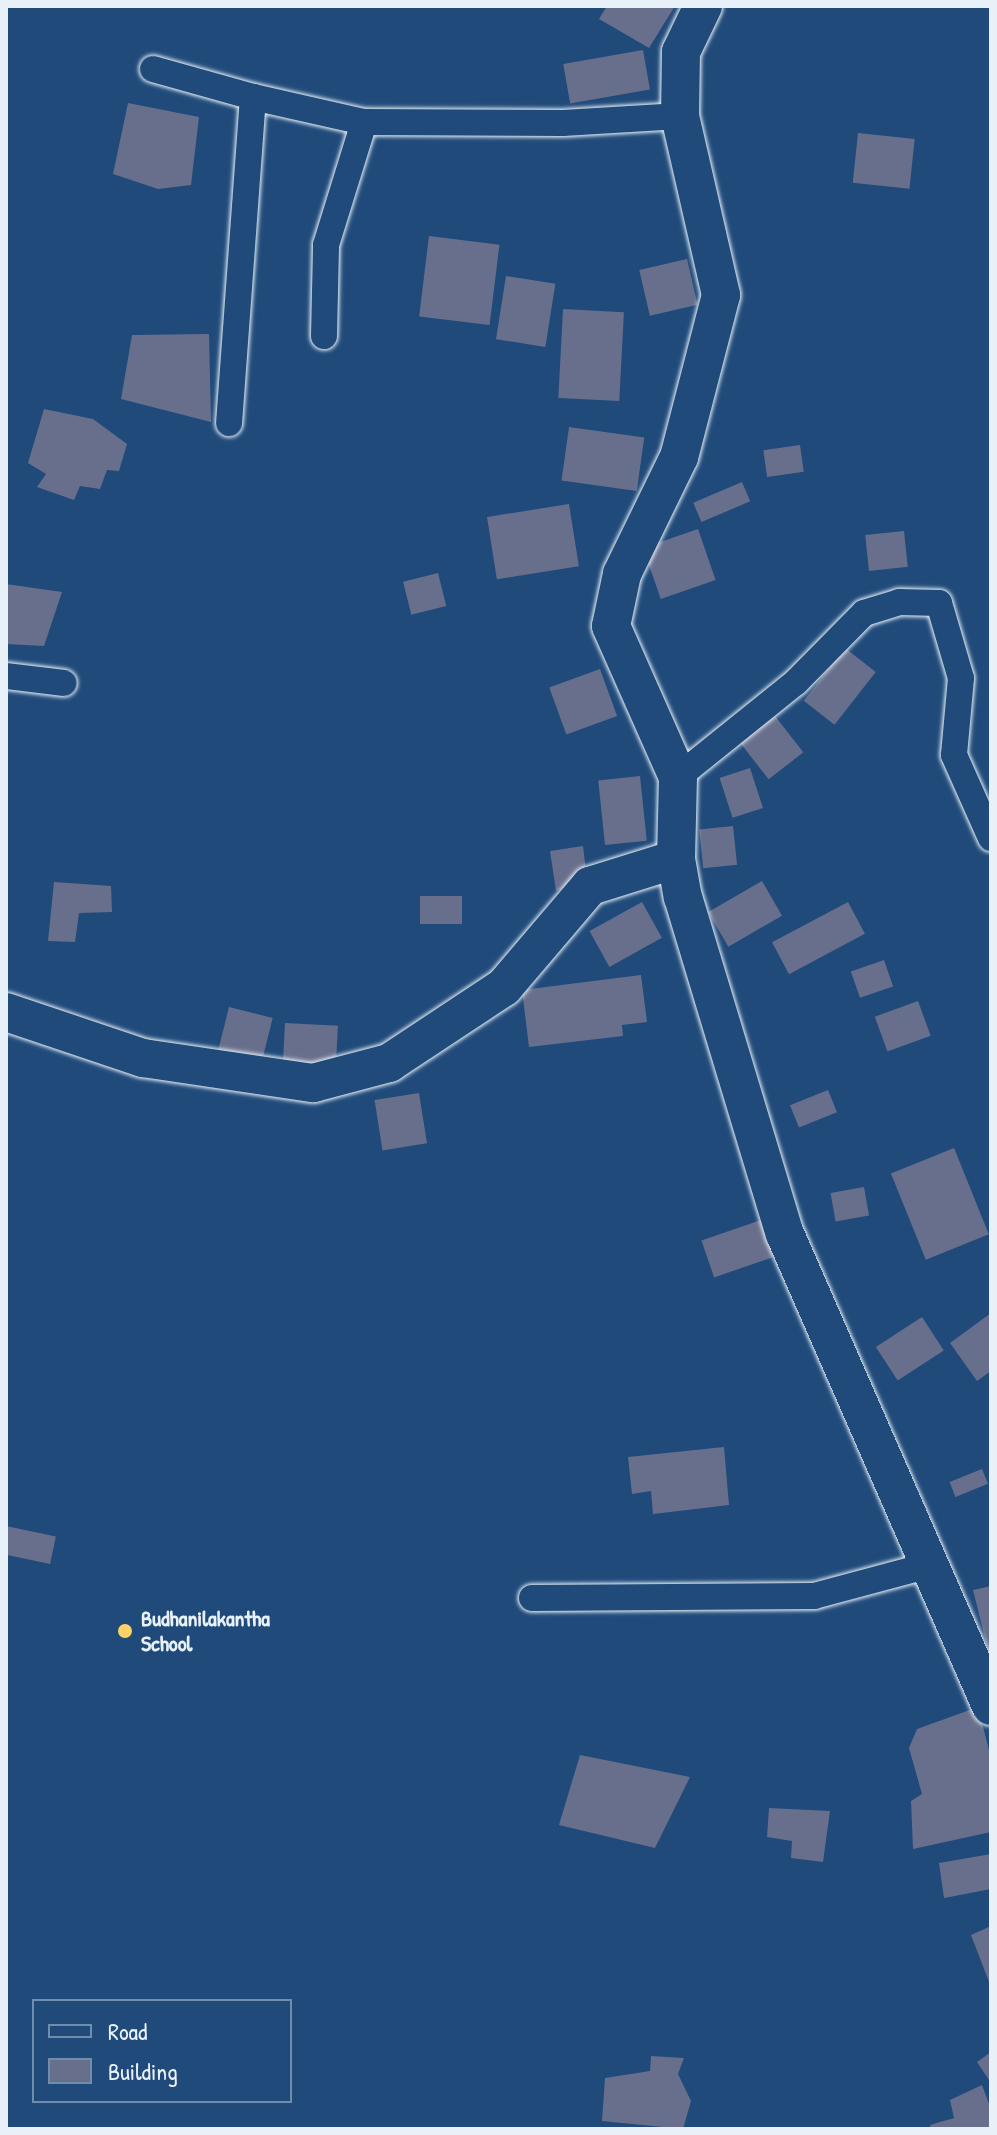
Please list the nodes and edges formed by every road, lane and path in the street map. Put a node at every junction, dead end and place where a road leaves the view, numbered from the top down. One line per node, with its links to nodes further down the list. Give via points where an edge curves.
1 (703, 6): 4 (street, via 681,52)
2 (153, 69): 3 (street)
3 (253, 97): 5 (street); 7 (street)
4 (680, 116): 5 (street, via 563,123); 10 (street, via 721,295 679,457 622,574 611,626)
5 (364, 122): 6 (street, via 326,245)
6 (324, 336)
7 (229, 423)
8 (6, 676): 9 (street)
9 (64, 683)
10 (678, 777): 11 (street, via 796,682 864,613 899,602 939,603 961,678 954,755); 12 (street)
11 (991, 838)
12 (676, 859): 13 (street, via 590,886 504,987 389,1063 313,1083 143,1058); 14 (street, via 785,1234)
13 (6, 1012)
14 (930, 1565): 15 (street, via 814,1596); 16 (street)
15 (532, 1598)
16 (991, 1706)

